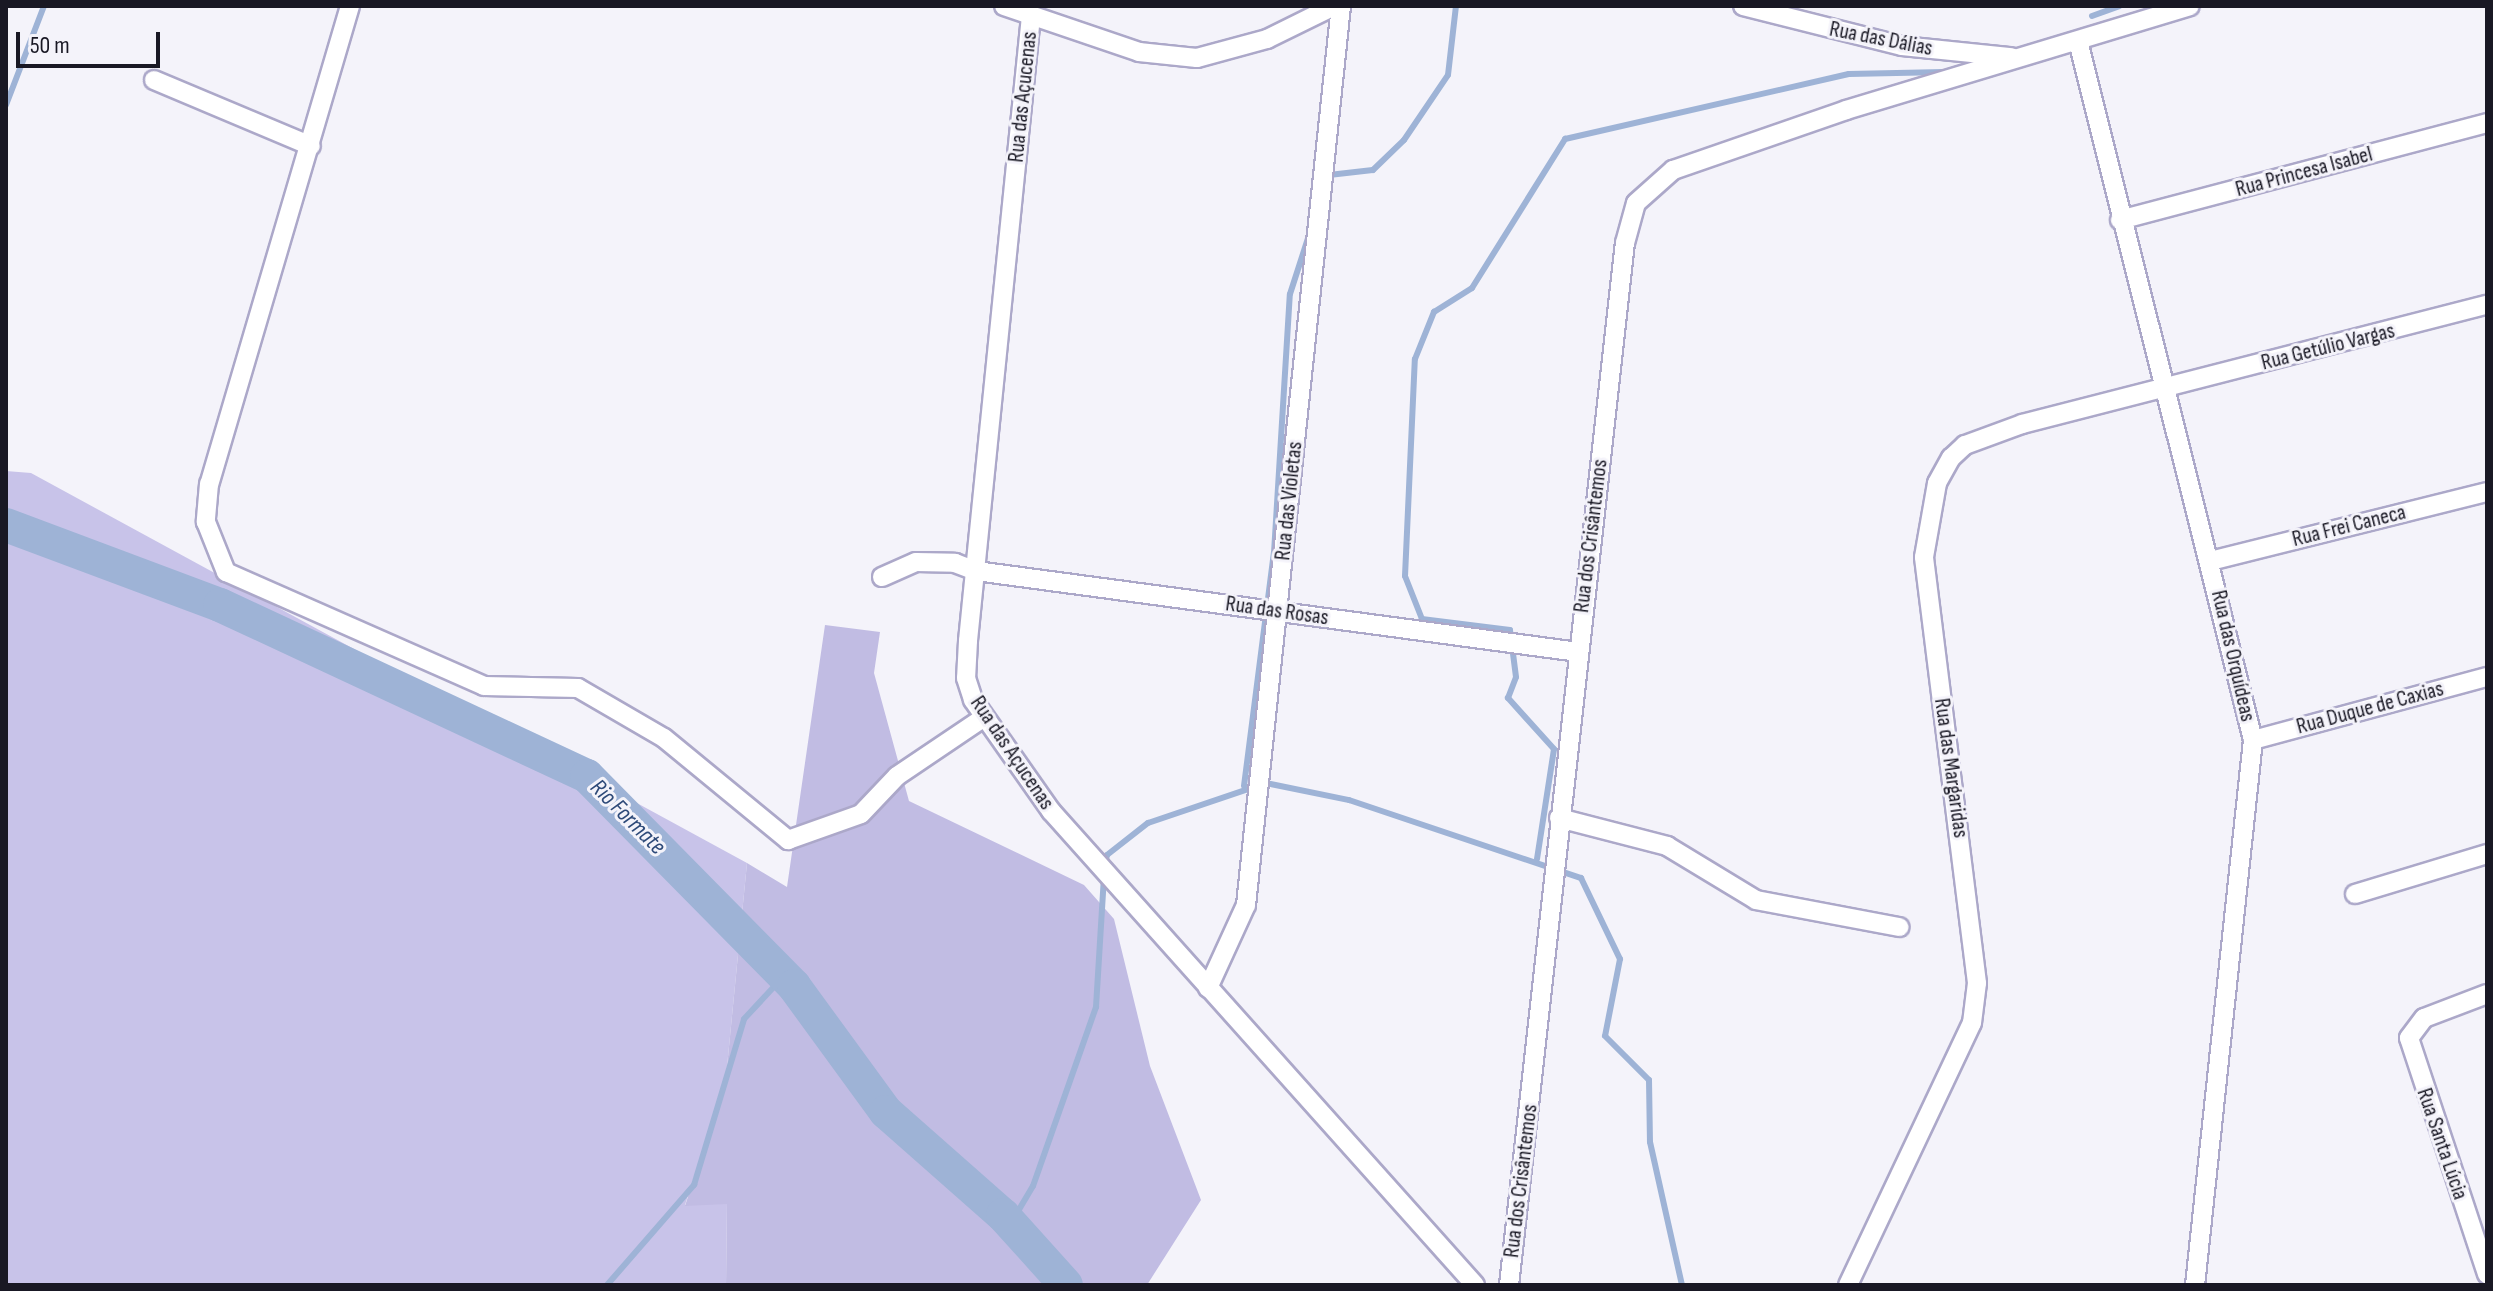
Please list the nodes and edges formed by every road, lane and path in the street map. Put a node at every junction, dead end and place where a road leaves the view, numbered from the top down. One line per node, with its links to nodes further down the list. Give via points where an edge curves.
1 (350, 6): 12 (street)
2 (1004, 6): 7 (street)
3 (1334, 6): 7 (street, via 1267,39 1197,58 1139,52)
4 (1341, 6): 20 (street, Rua das Violetas)
5 (1743, 6): 9 (street, Rua das Dálias, via 1889,44)
6 (2190, 6): 8 (street, Rua dos Crisântemos)
7 (1031, 16): 18 (street, Rua das Açucenas)
8 (2071, 43): 9 (street, Rua dos Crisântemos); 13 (street, Rua das Orquídeas)
9 (2022, 58): 21 (street, Rua dos Crisântemos, via 1673,170 1636,203 1625,243)
10 (154, 80): 12 (street)
11 (2487, 123): 13 (street, Rua Princesa Isabel)
12 (311, 146): 23 (street, via 209,484 206,522 226,572 484,686 578,688 664,738 788,840 861,814 897,776)
13 (2120, 220): 15 (street, Rua das Orquídeas)
14 (2487, 305): 15 (street, Rua Getúlio Vargas)
15 (2169, 388): 17 (street, Rua das Orquídeas); 34 (street, Rua das Margaridas, via 1985,435 1951,458 1937,483 1924,557 1977,983 1972,1023)
16 (2487, 492): 17 (street, Rua Frei Caneca)
17 (2210, 561): 24 (street, Rua das Orquídeas)
18 (976, 571): 19 (street, Rua das Rosas, via 955,563 916,562); 20 (street, Rua das Rosas); 23 (street, Rua das Açucenas, via 966,678)
19 (882, 577)
20 (1277, 611): 21 (street, Rua das Rosas); 29 (street, Rua das Violetas, via 1246,905)
21 (1578, 652): 25 (street, Rua dos Crisântemos)
22 (2487, 677): 24 (street, Rua Duque de Caxias)
23 (983, 718): 29 (street, Rua das Açucenas, via 1051,811)
24 (2253, 740): 35 (street, Rua das Orquídeas)
25 (1559, 818): 28 (street, via 1667,846 1756,900); 33 (street, Rua dos Crisântemos)
26 (2487, 854): 27 (street)
27 (2355, 894)
28 (1899, 927)
29 (1208, 988): 32 (street, Rua das Açucenas)
30 (2487, 994): 31 (street, Rua Santa Lúcia, via 2424,1018 2409,1038)
31 (2487, 1274)
32 (1475, 1285)
33 (1509, 1285)
34 (1848, 1285)
35 (2195, 1285)

